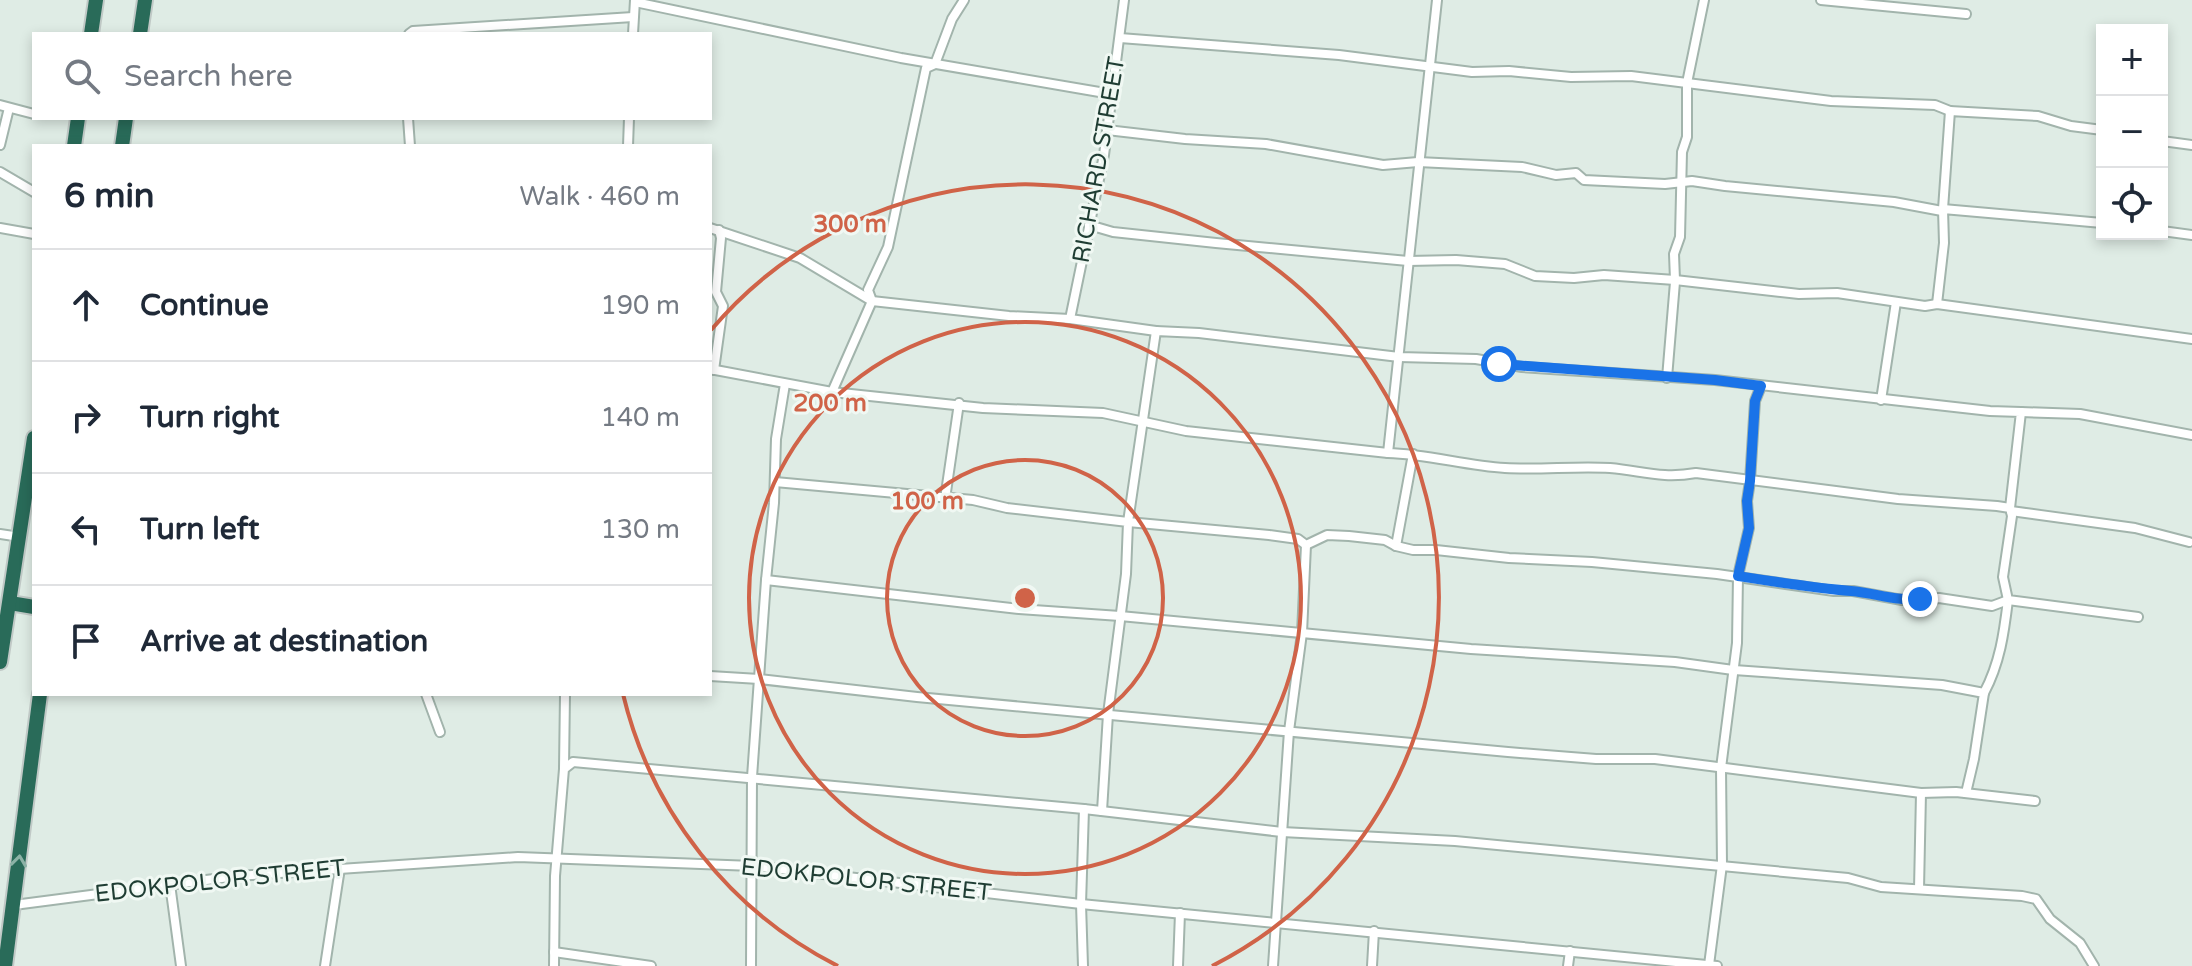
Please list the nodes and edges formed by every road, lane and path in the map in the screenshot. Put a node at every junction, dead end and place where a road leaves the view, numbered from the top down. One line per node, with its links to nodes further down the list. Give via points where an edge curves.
1 (96, 0): 11 (highway)
2 (145, 0): 12 (highway)
3 (964, 0): 16 (street)
4 (1124, 0): 15 (street, RICHARD STREET)
5 (1437, 0): 17 (street)
6 (1704, 0): 18 (street)
7 (1821, 0): 9 (street)
8 (635, 1): 10 (street); 16 (street)
9 (1966, 14)
10 (633, 17): 13 (street); 14 (street)
11 (91, 32)
12 (140, 32)
13 (412, 32)
14 (633, 32)
15 (1120, 38): 17 (street, via 1339,55); 19 (street, RICHARD STREET)
16 (935, 64): 19 (street); 50 (street, via 926,68 888,247 868,290)
17 (1429, 68): 18 (street); 36 (street)
18 (1687, 83): 21 (street, via 1831,101 1935,105); 38 (street)
19 (1111, 94): 28 (street, RICHARD STREET)
20 (4, 106): 22 (street); 34 (street)
21 (1950, 111): 27 (street, via 2038,116); 40 (street)
22 (32, 113)
23 (77, 120): 30 (highway)
24 (126, 120): 31 (highway)
25 (408, 120): 32 (street)
26 (629, 120): 33 (street)
27 (2096, 129)
28 (1107, 130): 36 (street, via 1266,144 1383,165); 42 (street, RICHARD STREET)
29 (2168, 142): 35 (street)
30 (74, 144)
31 (122, 144)
32 (410, 144)
33 (628, 144)
34 (0, 145)
35 (2192, 145)
36 (1418, 162): 38 (street, via 1522,167 1556,175 1576,173 1584,180); 48 (street)
37 (0, 172): 39 (street)
38 (1681, 182): 40 (street); 49 (street)
39 (32, 191)
40 (1942, 210): 41 (street); 52 (street)
41 (2096, 223)
42 (1089, 225): 48 (street, via 1144,236); 53 (street, RICHARD STREET)
43 (0, 228): 46 (street)
44 (714, 229): 50 (street, via 800,258); 57 (street, via 721,238 716,292 723,306)
45 (2168, 232): 47 (street)
46 (32, 234)
47 (2192, 235)
48 (1408, 261): 49 (street, via 1505,264 1535,276); 56 (street)
49 (1675, 281): 51 (street); 58 (street)
50 (872, 301): 53 (street); 61 (street)
51 (1896, 302): 52 (street); 62 (street)
52 (1937, 304): 55 (street)
53 (1070, 319): 54 (street)
54 (1156, 331): 56 (street); 65 (street)
55 (2192, 339)
56 (1399, 357): 58 (street, via 1476,359); 68 (street)
57 (712, 370): 59 (street)
58 (1667, 378): 60 (street)
59 (785, 384): 61 (street); 71 (street)
60 (1761, 386): 62 (street); 70 (street, via 1755,401)
61 (832, 392): 63 (street)
62 (1881, 400): 64 (street)
63 (959, 403): 65 (street, via 1103,413); 72 (street)
64 (2021, 412): 66 (street, via 2080,414); 73 (street)
65 (1141, 423): 68 (street); 74 (street)
66 (2192, 435)
67 (32, 453): 76 (highway)
68 (1388, 453): 69 (street)
69 (1413, 454): 70 (street, via 1502,468 1696,473); 79 (street)
70 (1750, 481): 73 (street); 80 (street, via 1749,528)
71 (775, 482): 72 (street); 81 (street)
72 (945, 499): 74 (street)
73 (2010, 510): 77 (street, via 2135,528); 82 (street, via 2003,577)
74 (1128, 522): 78 (street, via 1269,535); 85 (street)
75 (0, 534): 76 (street)
76 (21, 537): 83 (highway)
77 (2189, 542)
78 (1306, 545): 79 (street, via 1327,535 1385,540); 87 (street)
79 (1396, 546): 80 (street)
80 (1738, 576): 82 (street, via 1902,600 1939,598 1992,606); 89 (street)
81 (766, 580): 85 (street); 91 (street)
82 (2008, 600): 86 (street); 92 (street, via 2003,642)
83 (10, 603): 84 (highway); 88 (highway)
84 (32, 607)
85 (1120, 616): 87 (street); 96 (street)
86 (2138, 617)
87 (1302, 633): 89 (street); 97 (street)
88 (0, 662)
89 (1734, 670): 92 (street, via 1942,685); 100 (street)
90 (712, 676): 91 (street)
91 (759, 679): 96 (street); 101 (street)
92 (1984, 693): 103 (street)
93 (40, 696): 115 (highway, one-way to 93)
94 (427, 696): 98 (street)
95 (565, 696): 99 (street)
96 (1108, 714): 97 (street); 106 (street)
97 (1289, 731): 100 (street); 107 (street)
98 (440, 732)
99 (564, 768): 101 (street, via 573,762); 108 (street)
100 (1721, 768): 102 (street); 109 (street)
101 (752, 777): 105 (street); 110 (street)
102 (1921, 793): 103 (street); 113 (street)
103 (1966, 793): 104 (street)
104 (2035, 801)
105 (1084, 809): 106 (street); 114 (street)
106 (1102, 811): 107 (street)
107 (1282, 832): 109 (street); 117 (street)
108 (559, 857): 110 (street, EDOKPOLOR STREET); 111 (street, EDOKPOLOR STREET); 120 (street)
109 (1722, 865): 113 (street); 122 (street)
110 (753, 866): 114 (street, EDOKPOLOR STREET); 128 (street)
111 (340, 868): 112 (street, EDOKPOLOR STREET); 125 (street)
112 (170, 884): 115 (street, EDOKPOLOR STREET); 124 (street)
113 (1919, 889): 135 (street, via 2036,899 2050,919 2080,943)
114 (1081, 904): 116 (street, EDOKPOLOR STREET); 129 (street)
115 (14, 905): 123 (highway)
116 (1180, 913): 117 (street, EDOKPOLOR STREET); 130 (street)
117 (1276, 922): 118 (street, EDOKPOLOR STREET); 131 (street)
118 (1374, 931): 119 (street, EDOKPOLOR STREET); 132 (street)
119 (1570, 951): 121 (street, EDOKPOLOR STREET); 133 (street)
120 (554, 952): 126 (street); 127 (street)
121 (1661, 962): 122 (street, EDOKPOLOR STREET)
122 (1709, 965): 134 (street, EDOKPOLOR STREET)
123 (5, 966)
124 (181, 966)
125 (325, 966)
126 (554, 966)
127 (651, 966)
128 (751, 966)
129 (1083, 966)
130 (1178, 966)
131 (1273, 966)
132 (1372, 966)
133 (1568, 966)
134 (1717, 966)
135 (2094, 966)

